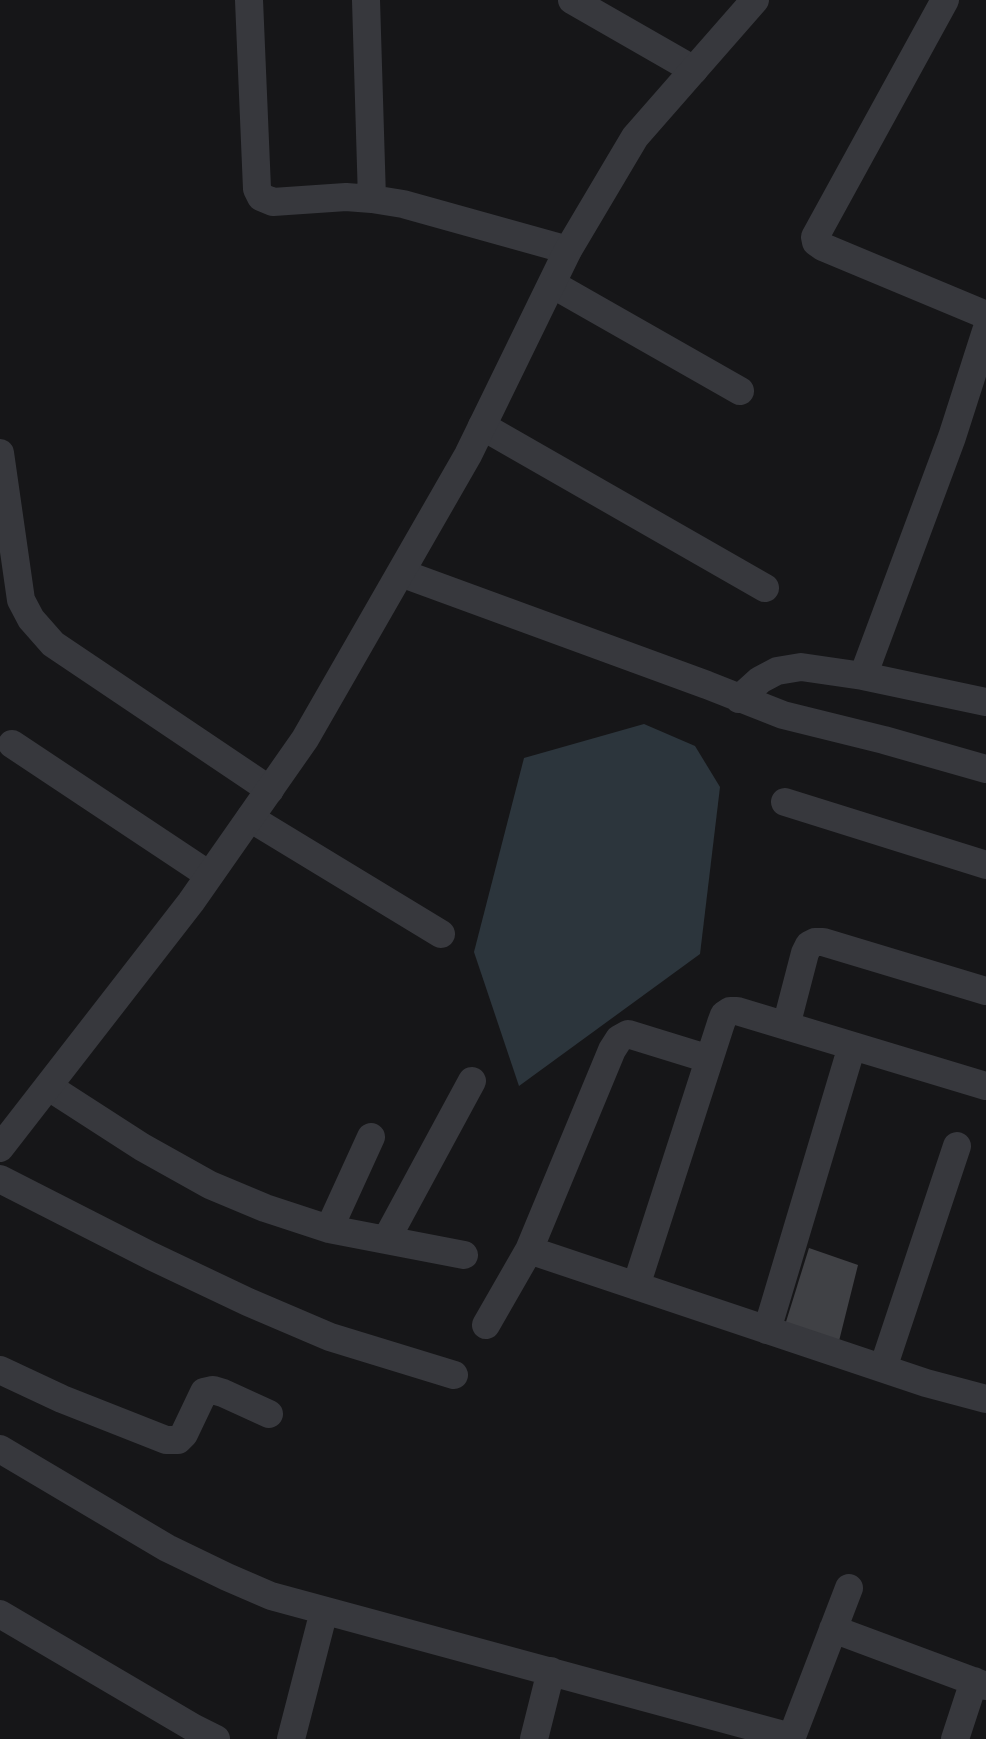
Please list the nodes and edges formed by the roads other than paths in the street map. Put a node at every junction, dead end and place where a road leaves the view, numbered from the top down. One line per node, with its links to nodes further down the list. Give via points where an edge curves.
1 (249, 0): 7 (street, via 257,189 261,197 273,202 346,197)
2 (366, 0): 7 (street)
3 (572, 0): 6 (street)
4 (755, 0): 6 (street)
5 (944, 0): 10 (street, via 815,237 823,247)
6 (694, 70): 8 (street, via 635,138)
7 (372, 199): 8 (street, via 402,204)
8 (568, 250): 9 (street)
9 (552, 284): 12 (street); 13 (street)
10 (986, 315)
11 (986, 331): 17 (street, via 952,437)
12 (740, 391)
13 (482, 426): 15 (street); 16 (street)
14 (0, 453): 22 (street, via 21,600 31,619 53,644)
15 (401, 573): 18 (street); 22 (street, via 305,739)
16 (765, 588)
17 (863, 676): 18 (street, via 801,667 777,671 760,680); 19 (street)
18 (739, 699): 21 (street, via 783,715)
19 (986, 702)
20 (12, 744): 26 (street)
21 (986, 768)
22 (270, 790): 24 (street)
23 (785, 802): 25 (street)
24 (250, 818): 26 (street); 27 (street)
25 (986, 864)
26 (209, 875): 34 (street)
27 (441, 934)
28 (986, 991): 29 (street, via 815,942 805,953)
29 (786, 1026): 30 (street); 31 (street, via 730,1011 724,1015)
30 (852, 1046): 33 (street); 45 (street)
31 (709, 1059): 41 (street, via 628,1034 619,1039); 43 (street)
32 (472, 1081): 40 (street)
33 (986, 1086)
34 (49, 1087): 35 (street); 39 (street, via 142,1147 210,1185)
35 (3, 1137)
36 (371, 1137): 39 (street)
37 (957, 1146): 46 (street)
38 (0, 1179): 48 (street, via 248,1302 330,1337)
39 (329, 1229): 40 (street)
40 (386, 1240): 42 (street)
41 (529, 1250): 43 (street); 44 (street)
42 (464, 1254)
43 (636, 1286): 45 (street)
44 (486, 1325)
45 (767, 1330): 46 (street)
46 (883, 1368): 49 (street)
47 (0, 1370): 50 (street, via 166,1440 178,1440 184,1434 204,1392 223,1393)
48 (454, 1375)
49 (986, 1399)
50 (269, 1414)
51 (0, 1448): 53 (street, via 167,1548 271,1596)
52 (849, 1588): 55 (street)
53 (324, 1611): 56 (street); 60 (street)
54 (0, 1614): 59 (street)
55 (833, 1629): 57 (street); 58 (street)
56 (551, 1671): 58 (street); 61 (street)
57 (980, 1683): 62 (street)
58 (791, 1738)
59 (216, 1739)
60 (291, 1739)
61 (534, 1739)
62 (955, 1739)

